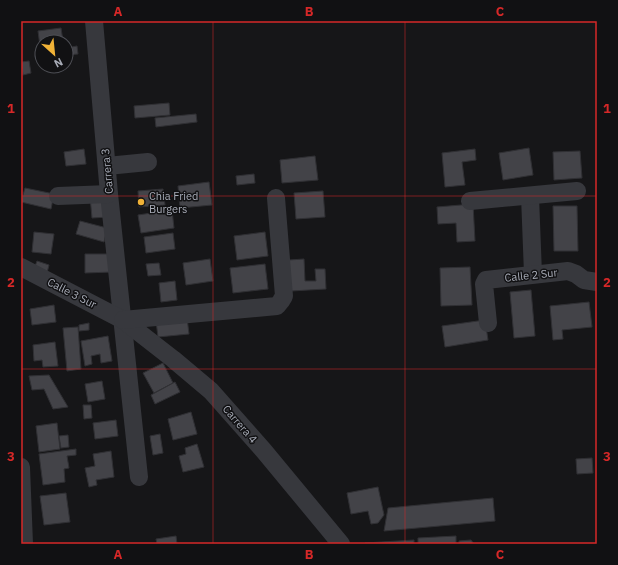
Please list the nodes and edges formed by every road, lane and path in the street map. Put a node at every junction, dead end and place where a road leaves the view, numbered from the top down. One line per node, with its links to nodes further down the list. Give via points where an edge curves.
1 (94, 21): 3 (street, Carrera 3)
2 (148, 162): 3 (street)
3 (107, 166): 5 (street, Carrera 3)
4 (577, 191): 7 (street)
5 (109, 194): 6 (street); 13 (street, Carrera 3)
6 (58, 196)
7 (530, 196): 9 (street); 11 (street)
8 (276, 198): 13 (street, via 284,296 277,306)
9 (470, 201)
10 (21, 267): 13 (street, Calle 3 Sur)
11 (533, 274): 12 (street, Calle 2 Sur, via 568,271 584,280); 14 (street, Calle 2 Sur, via 486,280 484,284)
12 (597, 282)
13 (123, 320): 16 (street, Carrera 3); 19 (street, Carrera 4, via 211,391)
14 (488, 323)
15 (21, 467): 17 (street)
16 (139, 477)
17 (22, 525): 18 (street)
18 (24, 544)
19 (341, 544)

